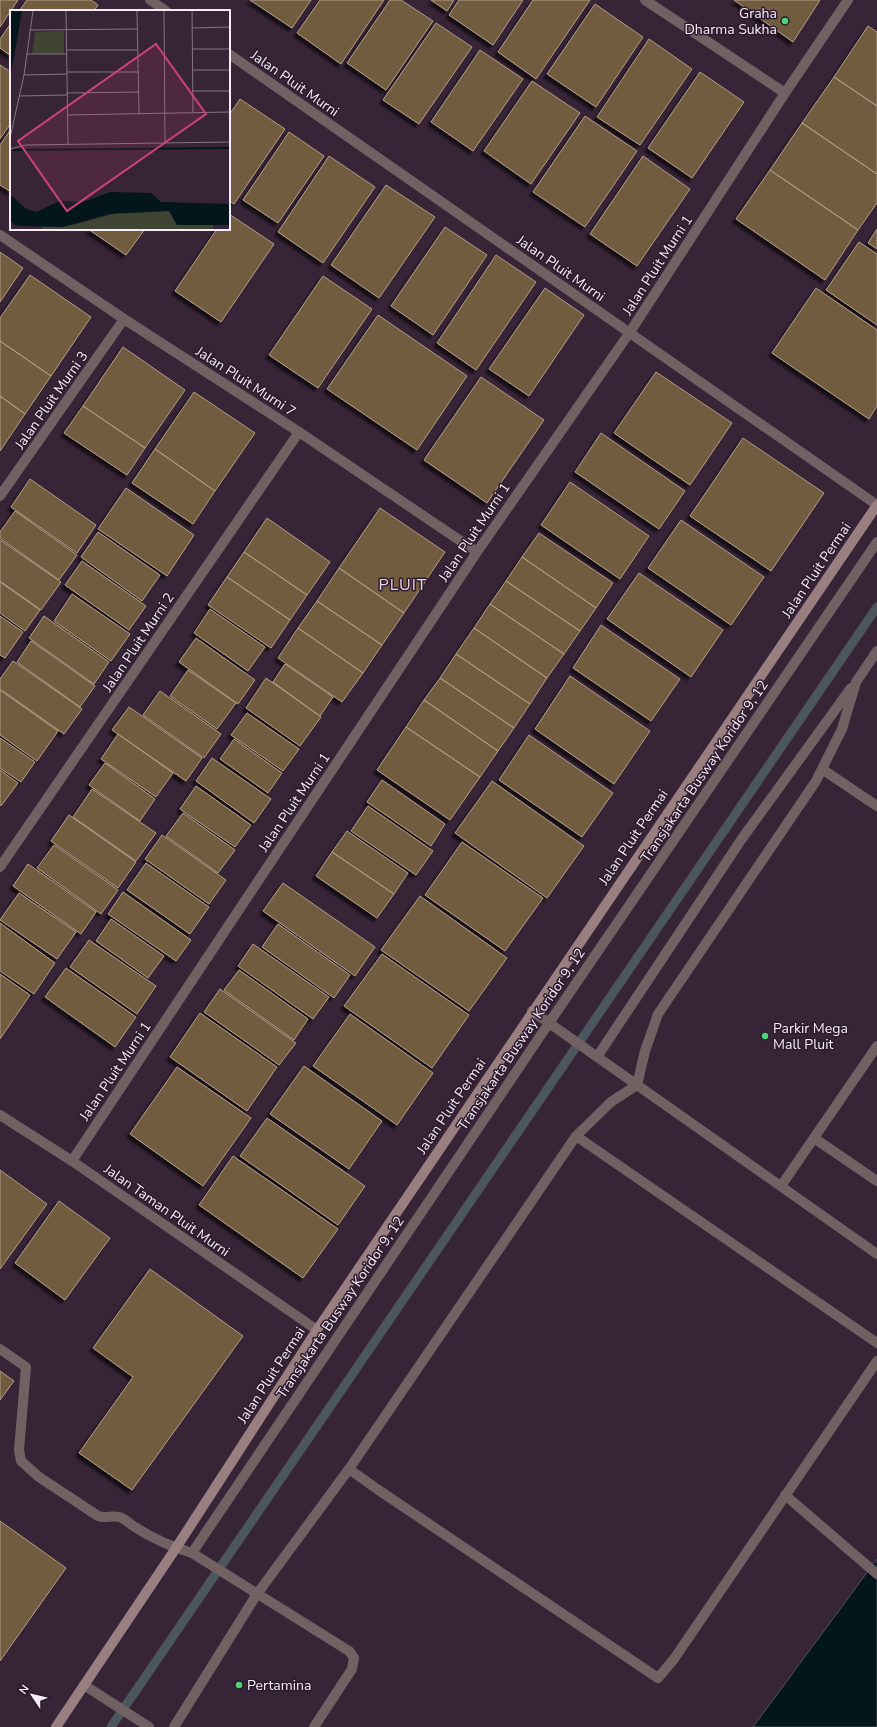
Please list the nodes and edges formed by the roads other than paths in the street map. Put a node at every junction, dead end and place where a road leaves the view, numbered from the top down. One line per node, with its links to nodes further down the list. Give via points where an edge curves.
1 (150, 0): 4 (street)
2 (645, 0): 6 (street)
3 (848, 0): 6 (street, Jalan Pluit Murni 1)
4 (165, 10)
5 (230, 55): 9 (street, Jalan Pluit Murni)
6 (785, 93): 9 (street, Jalan Pluit Murni 1)
7 (0, 235): 8 (street, Jalan Pluit Murni 7)
8 (124, 319): 10 (street, Jalan Pluit Murni 7); 11 (street, Jalan Pluit Murni 3)
9 (630, 332): 12 (street, Jalan Pluit Murni); 14 (street, Jalan Pluit Murni 1)
10 (299, 432): 14 (street, Jalan Pluit Murni 7); 19 (street, Jalan Pluit Murni 2)
11 (0, 496)
12 (877, 505): 20 (street, Jalan Pluit Permai)
13 (877, 542): 21 (street, Transjakarta Busway Koridor 9, 12)
14 (478, 552): 28 (street, Jalan Pluit Murni 1)
15 (877, 652): 16 (street)
16 (856, 682): 17 (street, via 842,729); 23 (street, via 741,840)
17 (822, 769): 18 (street); 24 (street, via 658,1014 644,1051)
18 (877, 806)
19 (0, 867)
20 (532, 1011): 21 (street); 32 (street, Jalan Pluit Permai)
21 (549, 1023): 23 (street); 39 (street, Transjakarta Busway Koridor 9, 12)
22 (877, 1046): 27 (street)
23 (597, 1057): 24 (street)
24 (637, 1085): 26 (street, via 611,1102); 30 (street)
25 (0, 1115): 28 (street, Jalan Taman Pluit Murni)
26 (576, 1136): 33 (street); 36 (street)
27 (814, 1138): 29 (street); 30 (street)
28 (72, 1161): 32 (street, Jalan Taman Pluit Murni)
29 (877, 1181)
30 (781, 1186): 31 (street)
31 (877, 1254)
32 (317, 1330): 38 (street, Jalan Pluit Permai)
33 (877, 1343)
34 (0, 1349): 38 (street, via 26,1367 19,1450 21,1461 39,1477 98,1516 121,1517 134,1527)
35 (877, 1361): 37 (street)
36 (350, 1469): 37 (street, via 377,1490 658,1678 674,1659); 41 (street)
37 (785, 1495): 40 (street)
38 (176, 1548): 39 (street); 42 (street, Jalan Pluit Permai)
39 (195, 1555): 41 (street)
40 (877, 1574)
41 (257, 1594): 45 (street); 46 (street, via 349,1651 354,1658 352,1669)
42 (84, 1685): 43 (street, Jalan Pluit Permai); 44 (street)
43 (56, 1727)
44 (149, 1727)
45 (174, 1727)
46 (314, 1727)

